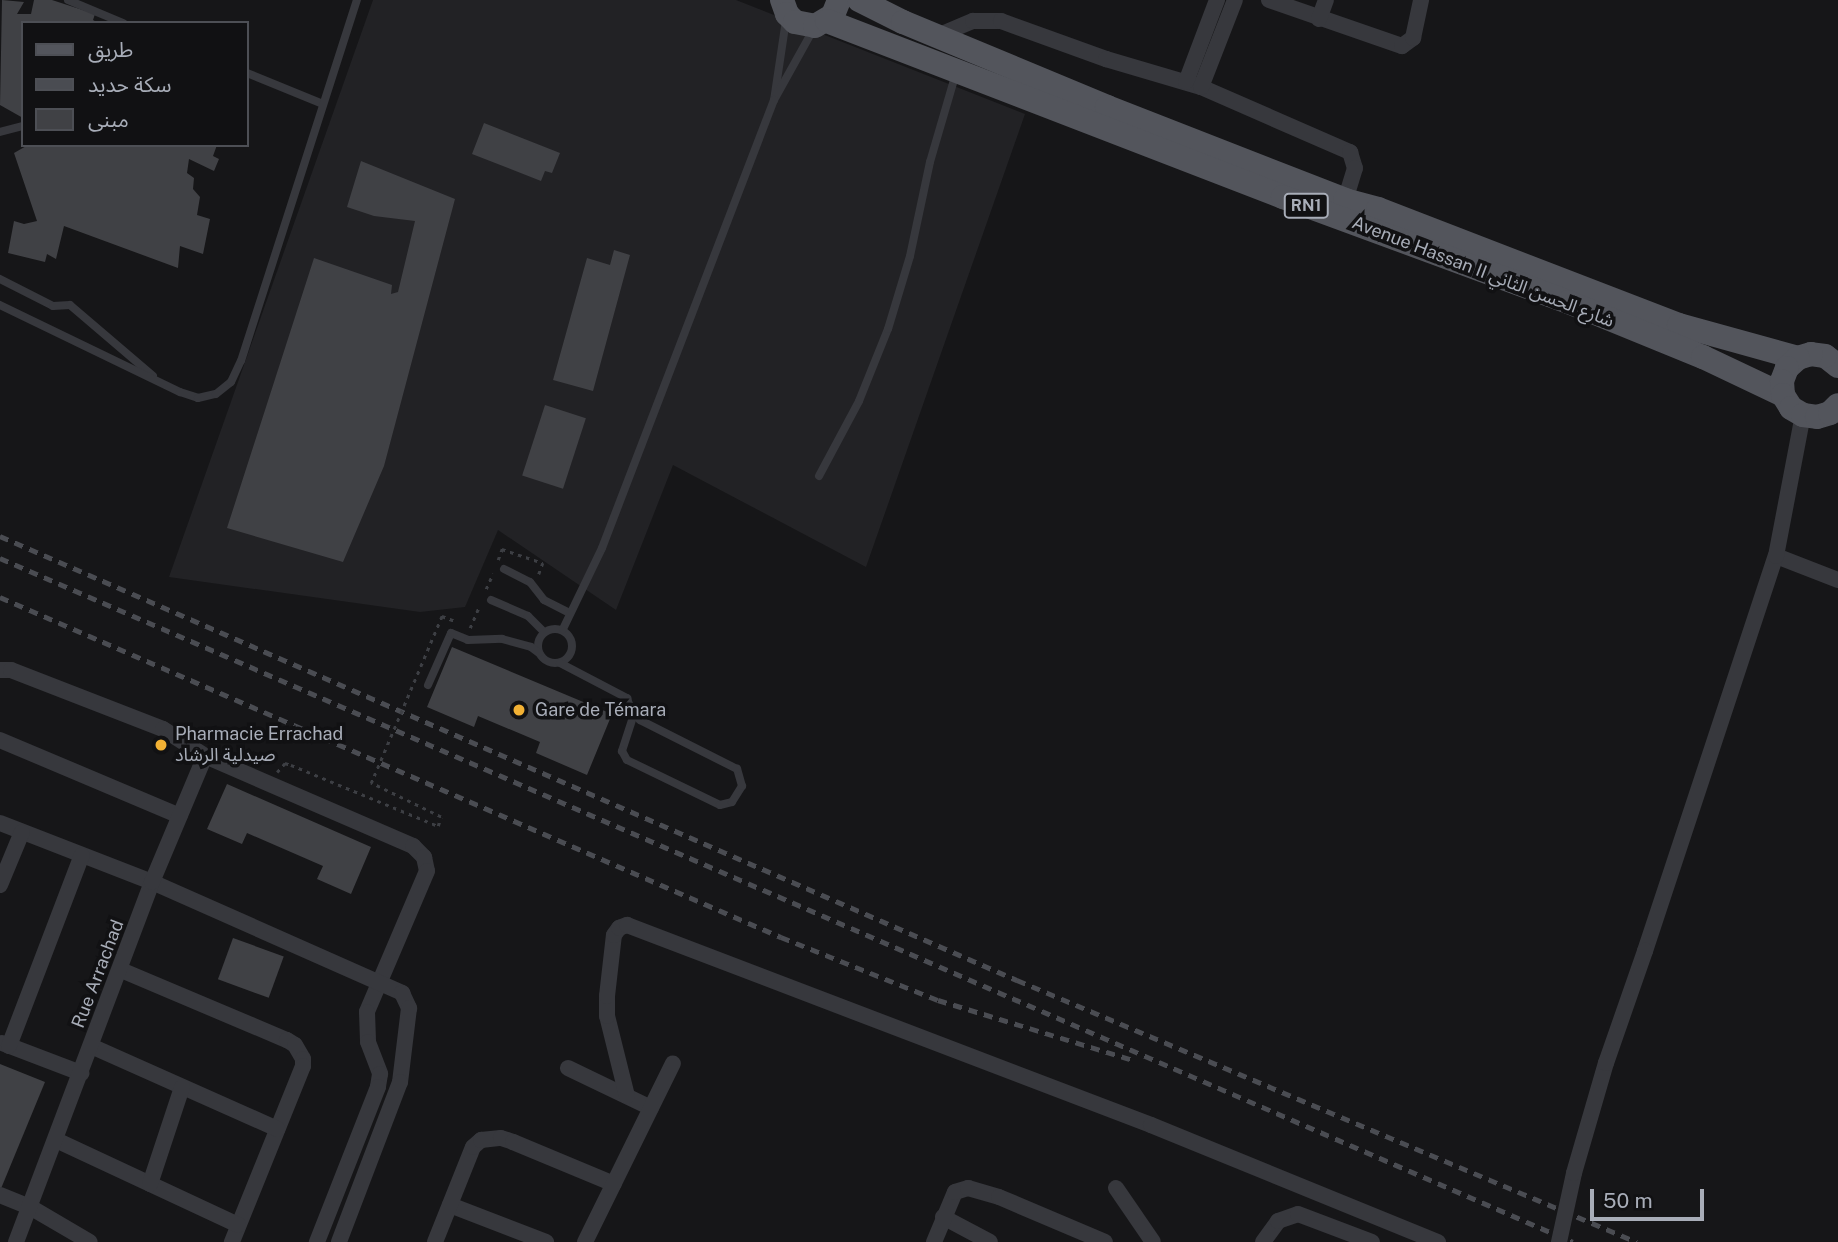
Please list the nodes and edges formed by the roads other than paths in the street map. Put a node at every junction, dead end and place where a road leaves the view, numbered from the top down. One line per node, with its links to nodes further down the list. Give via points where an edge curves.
1 (68, 0): 12 (lane)
2 (356, 0): 18 (lane)
3 (859, 0): 13 (main road, Avenue Hassan II شارع الحسن الثاني / RN1)
4 (1217, 0): 16 (street)
5 (1235, 0): 16 (street)
6 (1269, 0): 11 (street)
7 (1326, 0): 11 (street)
8 (1421, 0): 11 (street, via 1413,38 1402,46)
9 (783, 4): 10 (main road, Avenue Hassan II شارع الحسن الثاني / RN1, via 795,22); 17 (lane)
10 (827, 16): 14 (main road, Avenue Hassan II شارع الحسن الثاني / RN1); 17 (lane)
11 (1319, 19)
12 (118, 21)
13 (937, 36): 16 (street, via 973,22 1001,22); 21 (main road, Avenue Hassan II شارع الحسن الثاني / RN1)
14 (957, 71): 27 (main road, Avenue Hassan II شارع الحسن الثاني / RN1, via 1567,302); 30 (lane, via 888,329 859,401)
15 (248, 73): 18 (lane)
16 (1194, 84): 21 (street, via 1350,152 1355,168)
17 (774, 100): 35 (lane, via 602,548)
18 (323, 104): 26 (lane, via 231,382 216,394 198,398)
19 (21, 127): 20 (lane)
20 (0, 132)
21 (1345, 200): 24 (main road, Avenue Hassan II شارع الحسن الثاني / RN1, via 1679,325)
22 (0, 279): 26 (lane, via 53,306 70,305)
23 (0, 305): 26 (lane)
24 (1798, 358): 25 (main road, RN1, via 1825,356); 27 (main road, via 1787,368)
25 (1838, 366)
26 (161, 383)
27 (1783, 395): 29 (main road, RN1, via 1791,408)
28 (1835, 411): 29 (main road, via 1817,417)
29 (1803, 415): 31 (street)
30 (819, 476)
31 (1776, 556): 33 (street); 86 (street, bridge, via 1606,1063)
32 (504, 569): 35 (lane, via 535,586 544,600)
33 (1838, 580)
34 (491, 600): 37 (lane, via 528,616)
35 (570, 613): 36 (lane)
36 (562, 629): 37 (lane); 39 (lane, via 573,643 572,651)
37 (544, 632): 38 (lane, via 537,644)
38 (539, 653): 39 (lane, via 551,663); 41 (lane, via 502,639 468,640 451,633)
39 (560, 663): 42 (lane, via 623,695)
40 (0, 670): 44 (street, via 11,670 163,729)
41 (428, 685)
42 (633, 712): 42 (lane, via 622,751 627,760 720,804 736,797 743,780 737,769 640,720)
43 (0, 740): 45 (street)
44 (205, 756): 45 (street, Rue Arrachad); 52 (street, via 413,846 424,857 427,871)
45 (180, 816): 49 (street, Rue Arrachad)
46 (0, 823): 47 (street)
47 (22, 832): 48 (street); 50 (street)
48 (82, 855): 49 (street); 53 (street)
49 (152, 882): 51 (street, Rue Arrachad); 52 (street)
50 (0, 885)
51 (121, 970): 54 (street, Rue Arrachad); 61 (street, via 295,1045 303,1066)
52 (379, 982): 74 (street, via 365,1020 380,1074 379,1087); 75 (street, via 407,999 404,1062)
53 (5, 1044): 57 (street)
54 (91, 1046): 57 (street, Rue Arrachad); 58 (street)
55 (673, 1063): 60 (street)
56 (568, 1068): 59 (street)
57 (81, 1073): 62 (street, Rue Arrachad)
58 (182, 1087): 61 (street); 63 (street)
59 (627, 1096): 60 (street); 85 (street, via 607,1016 607,996 614,935 627,925 1151,1125)
60 (651, 1108): 64 (street)
61 (277, 1129): 70 (street)
62 (56, 1140): 63 (street); 68 (street, Rue Arrachad)
63 (150, 1184): 70 (street)
64 (614, 1184): 67 (street, via 513,1142 490,1138 473,1147); 78 (street)
65 (1116, 1188): 82 (street)
66 (0, 1195): 68 (street)
67 (450, 1205): 76 (street); 77 (street)
68 (30, 1207): 71 (street, Rue Arrachad); 72 (street)
69 (943, 1217): 79 (street); 80 (street); 81 (street, via 955,1192 968,1188)
70 (238, 1225): 73 (street)
71 (16, 1242)
72 (90, 1242)
73 (232, 1242)
74 (317, 1242)
75 (339, 1242)
76 (435, 1242)
77 (546, 1242)
78 (585, 1242)
79 (934, 1242)
80 (990, 1242)
81 (1105, 1242)
82 (1153, 1242)
83 (1263, 1242): 84 (street, via 1278,1221 1298,1214)
84 (1372, 1242)
85 (1438, 1242)
86 (1559, 1242)

